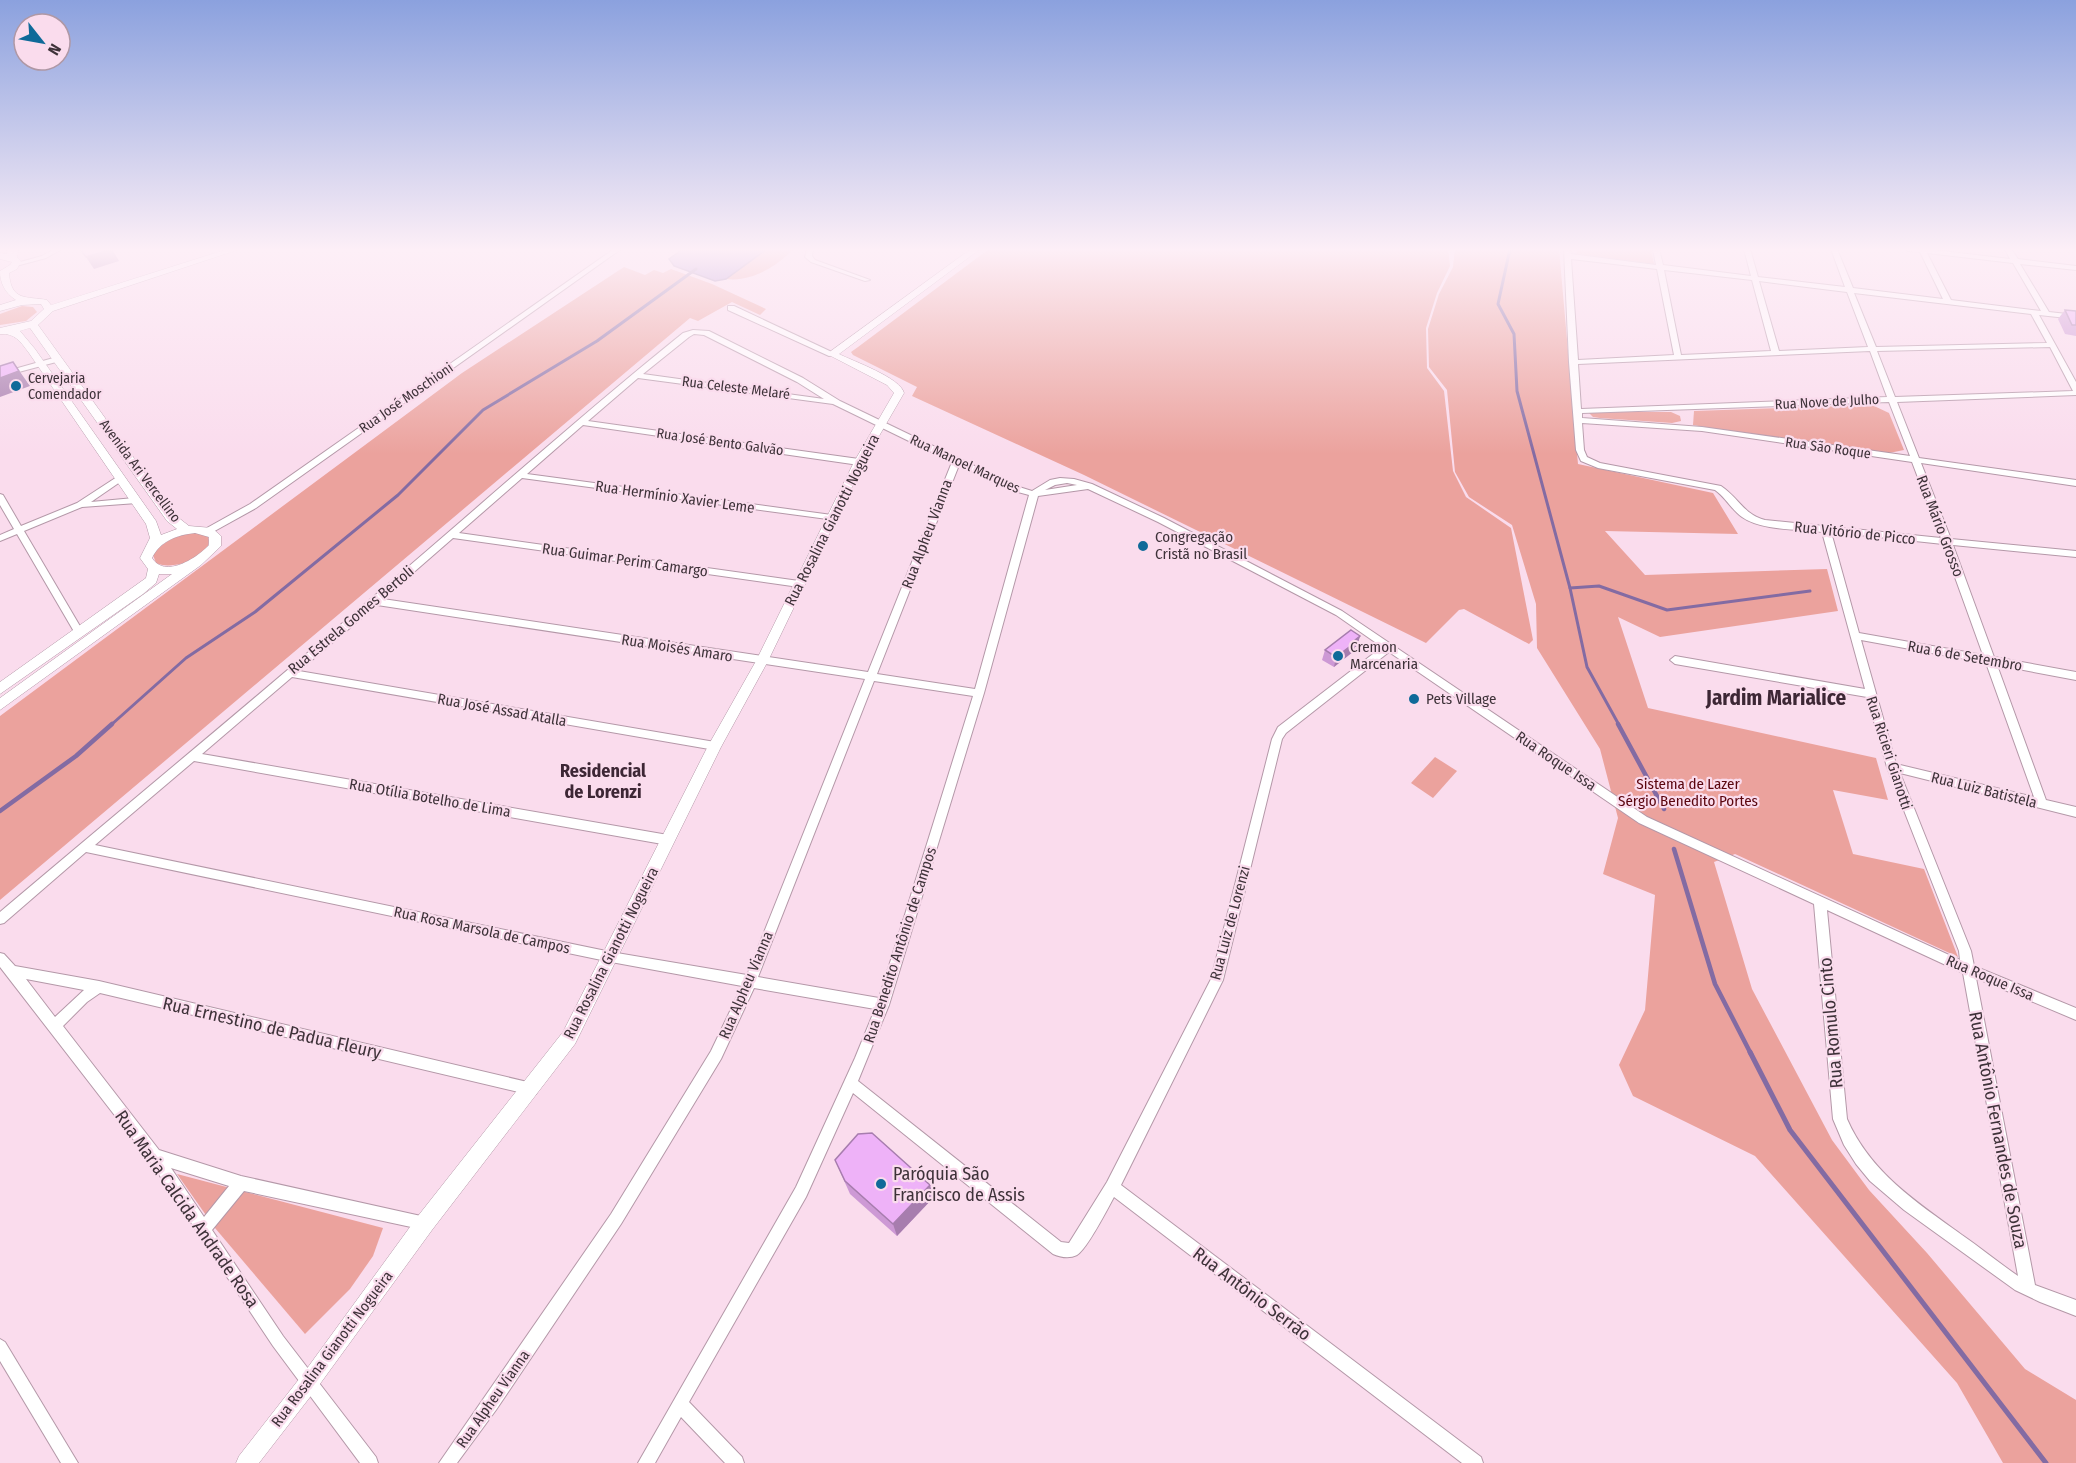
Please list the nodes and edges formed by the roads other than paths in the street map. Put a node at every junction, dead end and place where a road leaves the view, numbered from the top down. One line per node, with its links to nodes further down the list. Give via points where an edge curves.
1 (43, 317): 10 (street)
2 (521, 317): 48 (street, Rua José Moschioni)
3 (751, 317): 16 (street)
4 (882, 317): 16 (street)
5 (1571, 317): 20 (street)
6 (1669, 317): 18 (street)
7 (1766, 317): 17 (street)
8 (1860, 317): 15 (street, Rua Mário Grosso)
9 (2037, 317): 14 (street)
10 (32, 324): 11 (street); 19 (street, Avenida Ari Vercellino)
11 (11, 330): 12 (street); 21 (street, Avenida Ari Vercellino, via 20,335)
12 (0, 331)
13 (706, 333): 23 (street, Rua Estrela Gomes Bertoli, via 686,335); 24 (street, Rua Manoel Marques)
14 (2052, 345): 15 (street); 25 (street)
15 (1872, 349): 17 (street); 27 (street, Rua Mário Grosso)
16 (832, 354): 32 (street, Rua Rosalina Gianotti Nogueira, via 899,390)
17 (1776, 354): 18 (street)
18 (1678, 358): 20 (street)
19 (57, 359): 21 (street); 45 (street, Avenida Ari Vercellino, via 171,518)
20 (1573, 362): 30 (street)
21 (40, 364): 22 (street); 38 (street, Avenida Ari Vercellino)
22 (0, 375)
23 (636, 375): 26 (street, Rua Celeste Melaré); 31 (street, Rua Estrela Gomes Bertoli)
24 (800, 380): 26 (street); 28 (street, Rua Manoel Marques)
25 (2076, 391): 27 (street, Rua Nove de Julho)
26 (786, 394): 28 (street, Rua Celeste Melaré)
27 (1891, 398): 29 (street, Rua Nove de Julho); 35 (street, Rua Mário Grosso)
28 (837, 403): 32 (street, Rua Manoel Marques)
29 (1688, 409): 30 (street, Rua Nove de Julho); 33 (street)
30 (1578, 415): 33 (street, Rua São Roque); 46 (street, Rua Vitório de Picco, via 1580,450 1587,461 1710,486 1723,491 1743,516 1765,523)
31 (581, 422): 36 (street, Rua José Bento Galvão); 37 (street, Rua Estrela Gomes Bertoli)
32 (881, 424): 34 (street, Rua Manoel Marques); 36 (street, Rua Rosalina Gianotti Nogueira)
33 (1689, 428): 35 (street, Rua São Roque)
34 (956, 461): 40 (street, Rua Manoel Marques); 67 (street, Rua Alpheu Vianna)
35 (1916, 461): 39 (street, Rua São Roque); 51 (street, Rua Mário Grosso)
36 (859, 462): 44 (street, Rua Rosalina Gianotti Nogueira)
37 (519, 475): 44 (street, Rua Hermínio Xavier Leme); 49 (street, Rua Estrela Gomes Bertoli)
38 (120, 478): 42 (street, Avenida Ari Vercellino); 43 (street)
39 (2076, 483)
40 (1034, 494): 61 (street, Rua Roque Issa, via 1089,486 1316,600); 69 (street, Rua Benedito Antônio de Campos)
41 (0, 497): 47 (street)
42 (134, 501): 43 (street); 52 (street, Avenida Ari Vercellino, via 152,524)
43 (80, 505): 47 (street)
44 (832, 518): 57 (street, Rua Rosalina Gianotti Nogueira)
45 (186, 530): 48 (street); 52 (street)
46 (1826, 530): 51 (street, Rua Vitório de Picco); 60 (street, Rua Ricieri Gianotti)
47 (18, 531): 50 (street); 59 (street)
48 (211, 533): 54 (street, via 214,546)
49 (452, 535): 57 (street, Rua Guimar Perim Camargo); 58 (street, Rua Estrela Gomes Bertoli)
50 (0, 538)
51 (1947, 542): 53 (street, Rua Vitório de Picco); 64 (street, Rua Mário Grosso)
52 (154, 545): 56 (street, Avenida Ari Vercellino, via 146,558)
53 (2074, 554): 55 (street)
54 (197, 562): 56 (street, via 179,569); 71 (street)
55 (2076, 563)
56 (154, 568): 59 (street, via 147,584)
57 (799, 584): 63 (street, Rua Rosalina Gianotti Nogueira)
58 (375, 601): 63 (street, Rua Moisés Amaro); 65 (street, Rua Estrela Gomes Bertoli)
59 (79, 633): 68 (street)
60 (1854, 635): 64 (street, Rua 6 de Setembro); 70 (street, Rua Ricieri Gianotti)
61 (1388, 647): 79 (street, Rua Roque Issa, via 1643,819); 94 (street, Rua Luiz de Lorenzi, via 1282,730 1277,739 1217,980)
62 (1676, 660): 70 (street)
63 (762, 661): 67 (street, Rua Moisés Amaro); 72 (street, Rua Rosalina Gianotti Nogueira)
64 (1990, 661): 66 (street, Rua 6 de Setembro); 75 (street, Rua Mário Grosso)
65 (288, 673): 72 (street, Rua José Assad Atalla); 73 (street, Rua Estrela Gomes Bertoli)
66 (2076, 676)
67 (871, 677): 69 (street, Rua Moisés Amaro); 85 (street, Rua Alpheu Vianna)
68 (0, 689)
69 (979, 693): 87 (street, Rua Benedito Antônio de Campos)
70 (1870, 694): 74 (street, Rua Ricieri Gianotti)
71 (0, 705)
72 (716, 746): 77 (street, Rua Rosalina Gianotti Nogueira)
73 (192, 756): 77 (street, Rua Otília Botelho de Lima); 78 (street, Rua Estrela Gomes Bertoli)
74 (1892, 767): 75 (street, Rua Luiz Batistela); 83 (street, Rua Ricieri Gianotti)
75 (2042, 804): 76 (street, Rua Luiz Batistela)
76 (2076, 812)
77 (668, 840): 81 (street, Rua Rosalina Gianotti Nogueira)
78 (83, 848): 80 (street, Rua Estrela Gomes Bertoli); 81 (street, Rua Rosa Marsola de Campos)
79 (1820, 901): 83 (street, Rua Roque Issa); 97 (street, Rua Romulo Cinto, via 1840,1119 1850,1143 1886,1186)
80 (0, 919)
81 (611, 957): 85 (street, Rua Rosa Marsola de Campos); 91 (street, Rua Rosalina Gianotti Nogueira, via 569,1038)
82 (0, 958): 84 (street, Rua Maria Calcida Andrade Rosa)
83 (1970, 970): 88 (street, Rua Roque Issa); 97 (street, Rua Antônio Fernandes de Souza)
84 (12, 971): 86 (street, Rua Ernestino de Padua Fleury); 89 (street, Rua Maria Calcida Andrade Rosa)
85 (751, 980): 87 (street, Rua Rosa Marsola de Campos); 105 (street, Rua Alpheu Vianna, via 716,1055 639,1181)
86 (99, 987): 89 (street); 91 (street, Rua Ernestino de Padua Fleury)
87 (883, 1005): 90 (street, Rua Benedito Antônio de Campos)
88 (2076, 1014)
89 (54, 1026): 92 (street, Rua Maria Calcida Andrade Rosa)
90 (851, 1083): 94 (street, Rua Luiz de Lorenzi, via 1058,1249 1066,1251 1077,1246); 101 (street, Rua Benedito Antônio de Campos, via 801,1192)
91 (531, 1089): 95 (street, Rua Rosalina Gianotti Nogueira)
92 (155, 1156): 93 (street); 96 (street, Rua Maria Calcida Andrade Rosa)
93 (241, 1183): 95 (street); 96 (street)
94 (1112, 1187): 108 (street, Rua Antônio Serrão)
95 (425, 1223): 100 (street, Rua Rosalina Gianotti Nogueira)
96 (203, 1230): 100 (street, Rua Maria Calcida Andrade Rosa)
97 (2028, 1289): 98 (street, Rua Romulo Cinto)
98 (2076, 1308)
99 (0, 1347): 102 (street)
100 (310, 1382): 103 (street, Rua Rosalina Gianotti Nogueira); 104 (street, Rua Maria Calcida Andrade Rosa)
101 (680, 1404): 106 (street, Rua Benedito Antônio de Campos); 107 (street)
102 (70, 1463)
103 (246, 1463)
104 (370, 1463)
105 (447, 1463)
106 (646, 1463)
107 (736, 1463)
108 (1474, 1463)

